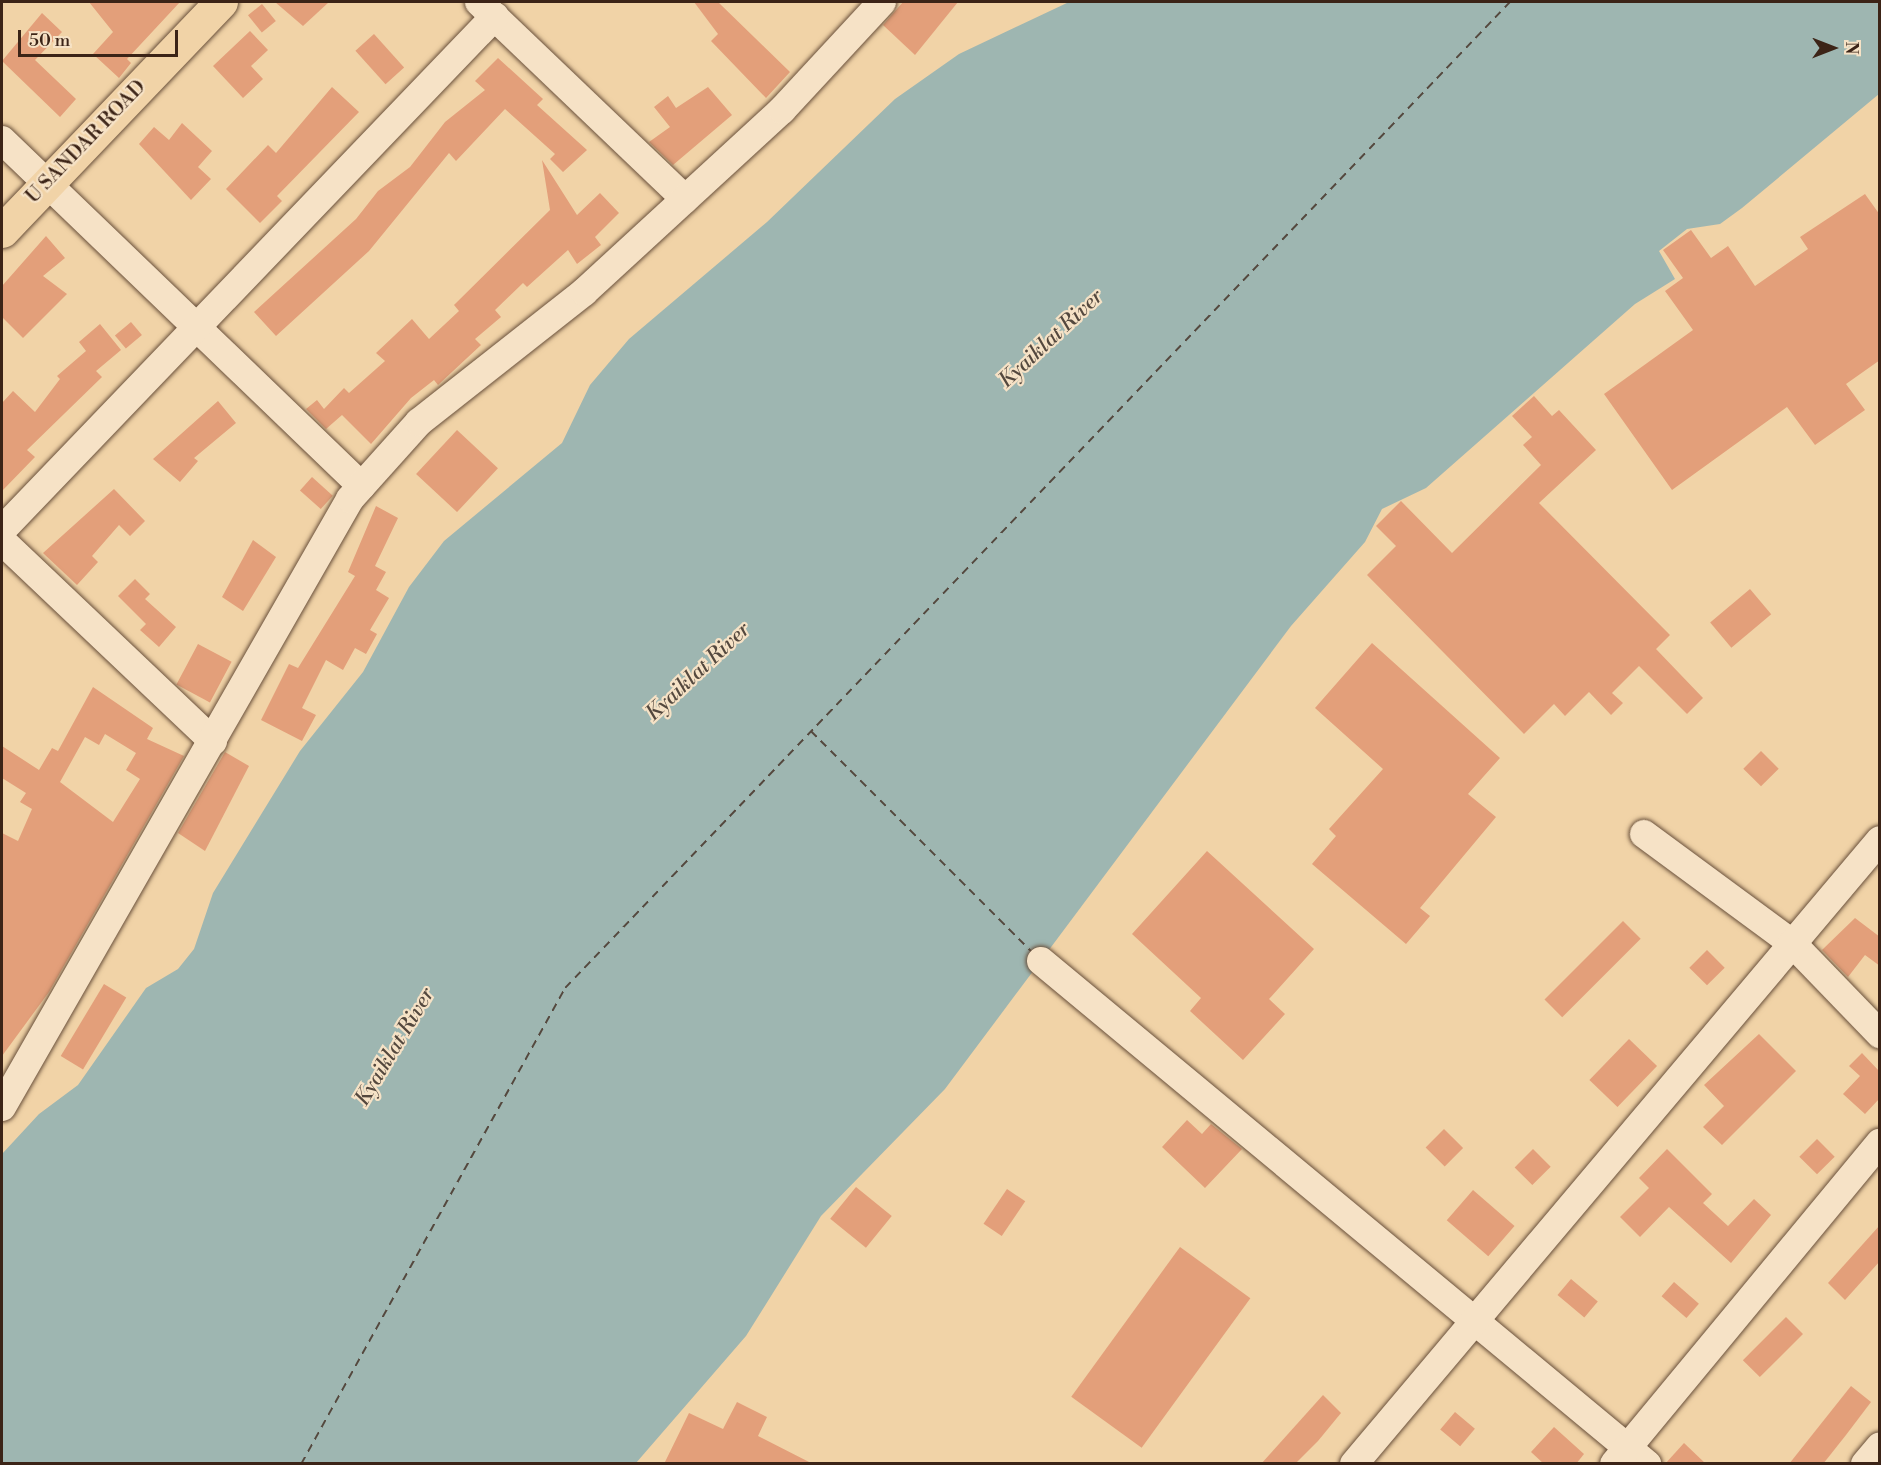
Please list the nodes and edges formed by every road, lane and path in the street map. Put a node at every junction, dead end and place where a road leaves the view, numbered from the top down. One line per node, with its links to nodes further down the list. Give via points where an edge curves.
1 (221, 2): 5 (main road, U SANDAR ROAD)
2 (882, 2): 6 (street, via 783,110)
3 (487, 9): 6 (street); 8 (street)
4 (2, 140): 5 (street)
5 (46, 184): 7 (main road, U SANDAR ROAD); 8 (street)
6 (685, 199): 9 (street, via 584,291 419,422)
7 (2, 231)
8 (193, 326): 9 (street); 10 (street)
9 (362, 486): 12 (street)
10 (2, 530)
11 (2, 541): 12 (street)
12 (213, 741): 18 (street)
13 (1644, 834): 15 (street)
14 (1880, 840): 15 (street)
15 (1792, 943): 17 (street); 20 (street)
16 (1041, 961): 20 (street)
17 (1880, 1034)
18 (2, 1107)
19 (1880, 1143): 22 (street)
20 (1474, 1320): 22 (street); 23 (street)
21 (1880, 1446): 24 (street)
22 (1630, 1458)
23 (1354, 1464)
24 (1865, 1464)

